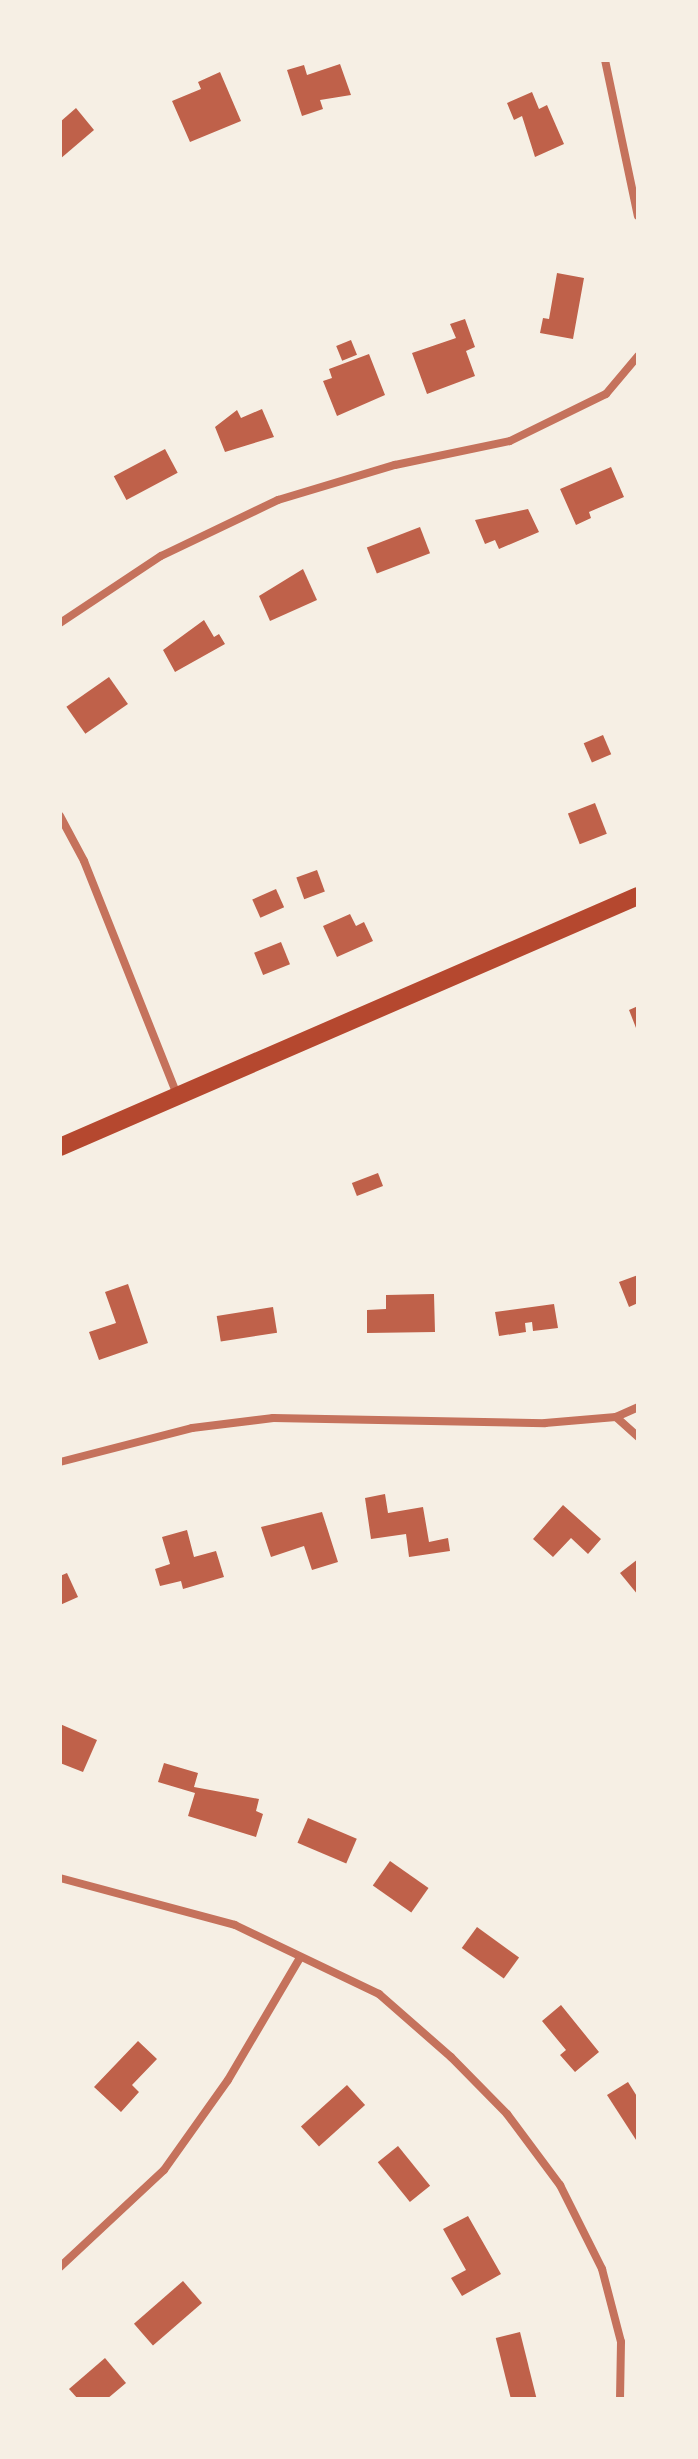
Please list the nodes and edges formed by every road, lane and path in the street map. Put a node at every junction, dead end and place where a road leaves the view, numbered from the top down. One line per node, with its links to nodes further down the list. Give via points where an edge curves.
1 (605, 60): 2 (street)
2 (638, 216)
3 (637, 362): 4 (street, via 606,394 510,441 395,465 278,500 161,556)
4 (60, 623)
5 (60, 816): 7 (street, via 84,861)
6 (638, 896): 7 (main road)
7 (178, 1096): 8 (main road)
8 (60, 1147)
9 (638, 1407): 10 (street)
10 (616, 1417): 11 (street); 12 (street, via 545,1423 273,1418 192,1428)
11 (638, 1437)
12 (60, 1462)
13 (60, 1878): 14 (street, via 235,1925)
14 (300, 1958): 15 (street, via 228,2080 164,2170); 16 (street, via 391,2004 507,2114 560,2185 602,2269 621,2342)
15 (60, 2267)
16 (620, 2399)

